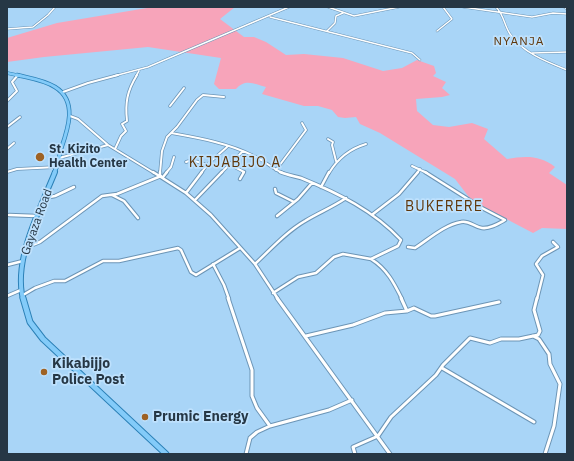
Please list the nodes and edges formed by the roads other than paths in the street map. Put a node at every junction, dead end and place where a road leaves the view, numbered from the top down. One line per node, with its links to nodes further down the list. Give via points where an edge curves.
1 (55, 7): 14 (street, via 33,27)
2 (289, 7): 13 (street)
3 (328, 7): 10 (street)
4 (399, 7): 10 (street, via 356,16)
5 (443, 7): 16 (street, via 452,19)
6 (463, 7): 11 (street)
7 (496, 7): 11 (street)
8 (564, 7): 9 (street)
9 (567, 9)
10 (344, 12): 15 (street, via 336,16 335,23)
11 (501, 12): 12 (street, via 532,17); 18 (street, via 511,36)
12 (567, 14)
13 (269, 17): 15 (street); 20 (street)
14 (7, 29)
15 (326, 31): 19 (street, via 412,53)
16 (437, 31)
17 (567, 52): 18 (street)
18 (530, 53): 21 (street)
19 (420, 60)
20 (139, 70): 27 (street); 42 (street, via 127,91 127,121 122,124 126,132 121,136)
21 (567, 70)
22 (7, 73): 23 (main road)
23 (18, 75): 25 (street); 27 (main road, via 46,82)
24 (7, 82): 25 (street)
25 (12, 82): 29 (street, via 17,91)
26 (184, 88): 30 (street)
27 (63, 92): 31 (main road, Gayaza Road, via 70,106)
28 (224, 97): 35 (street, via 202,95)
29 (7, 101)
30 (170, 106)
31 (70, 116): 39 (street, via 78,119); 45 (main road, Gayaza Road)
32 (20, 117): 34 (street)
33 (302, 123): 54 (street, via 306,130 276,168)
34 (7, 128)
35 (171, 133): 40 (street, via 210,140); 55 (street, via 162,151)
36 (328, 139): 46 (street, via 333,142)
37 (14, 142): 41 (street)
38 (366, 144): 46 (street, via 356,147)
39 (108, 145): 42 (street); 45 (street)
40 (228, 147): 43 (street); 49 (street)
41 (7, 149)
42 (115, 149): 55 (street)
43 (243, 151): 48 (street); 54 (street)
44 (174, 157): 55 (street, via 171,167)
45 (58, 158): 51 (main road, Gayaza Road)
46 (336, 161): 59 (street)
47 (186, 162): 49 (street, via 192,160)
48 (229, 164): 56 (street, via 244,172); 65 (street)
49 (207, 165): 61 (street)
50 (412, 166): 52 (street)
51 (57, 167): 53 (street); 63 (main road, Gayaza Road)
52 (420, 169): 67 (street, via 409,186); 73 (street, via 505,220 493,227 483,228 462,222 415,248)
53 (7, 172)
54 (281, 173): 57 (street)
55 (161, 176): 61 (street); 62 (street)
56 (240, 179)
57 (312, 183): 59 (street); 66 (street)
58 (74, 187): 63 (street)
59 (321, 187): 64 (street)
60 (275, 189): 66 (street, via 276,193)
61 (186, 193): 65 (street)
62 (110, 195): 71 (street, via 124,201); 74 (street, via 102,196 40,242)
63 (44, 198): 69 (main road, Gayaza Road)
64 (346, 198): 67 (street); 79 (street, via 304,221)
65 (195, 200): 75 (street)
66 (294, 202): 70 (street)
67 (373, 214): 76 (street, via 396,234 401,243)
68 (9, 215): 69 (street)
69 (37, 216): 74 (main road, Gayaza Road)
70 (277, 216)
71 (138, 218)
72 (552, 242): 88 (street, via 558,247 542,256 536,264 543,275 534,310 540,331 538,335)
73 (408, 247)
74 (25, 248): 77 (main road, Gayaza Road)
75 (240, 248): 78 (street); 79 (street)
76 (371, 259): 82 (street, via 339,255 316,272 296,278); 86 (street, via 389,273)
77 (22, 261): 80 (street); 81 (main road, Gayaza Road)
78 (213, 264): 84 (street, via 199,274 194,274 178,248 119,261 103,261 65,280 35,288); 92 (street, via 224,285 252,370 252,396)
79 (255, 264): 82 (street)
80 (7, 265)
81 (23, 289): 83 (street); 84 (main road, Gayaza Road)
82 (273, 293): 87 (street)
83 (7, 296)
84 (22, 296): 94 (main road, Gayaza Road, via 30,322 43,339)
85 (499, 302): 86 (street, via 435,316 414,308)
86 (407, 311): 87 (street, via 385,313 353,325)
87 (306, 336): 90 (street)
88 (533, 336): 89 (street, via 501,339 490,343 470,338); 98 (street, via 545,347 560,384 554,426)
89 (442, 368): 91 (street); 93 (street, via 397,411)
90 (352, 400): 92 (street, via 329,410); 93 (street)
91 (534, 422)
92 (270, 426): 95 (street, via 253,434)
93 (378, 436): 96 (street, via 353,447); 97 (street)
94 (166, 454)
95 (246, 454)
96 (355, 454)
97 (390, 454)
98 (545, 454)

